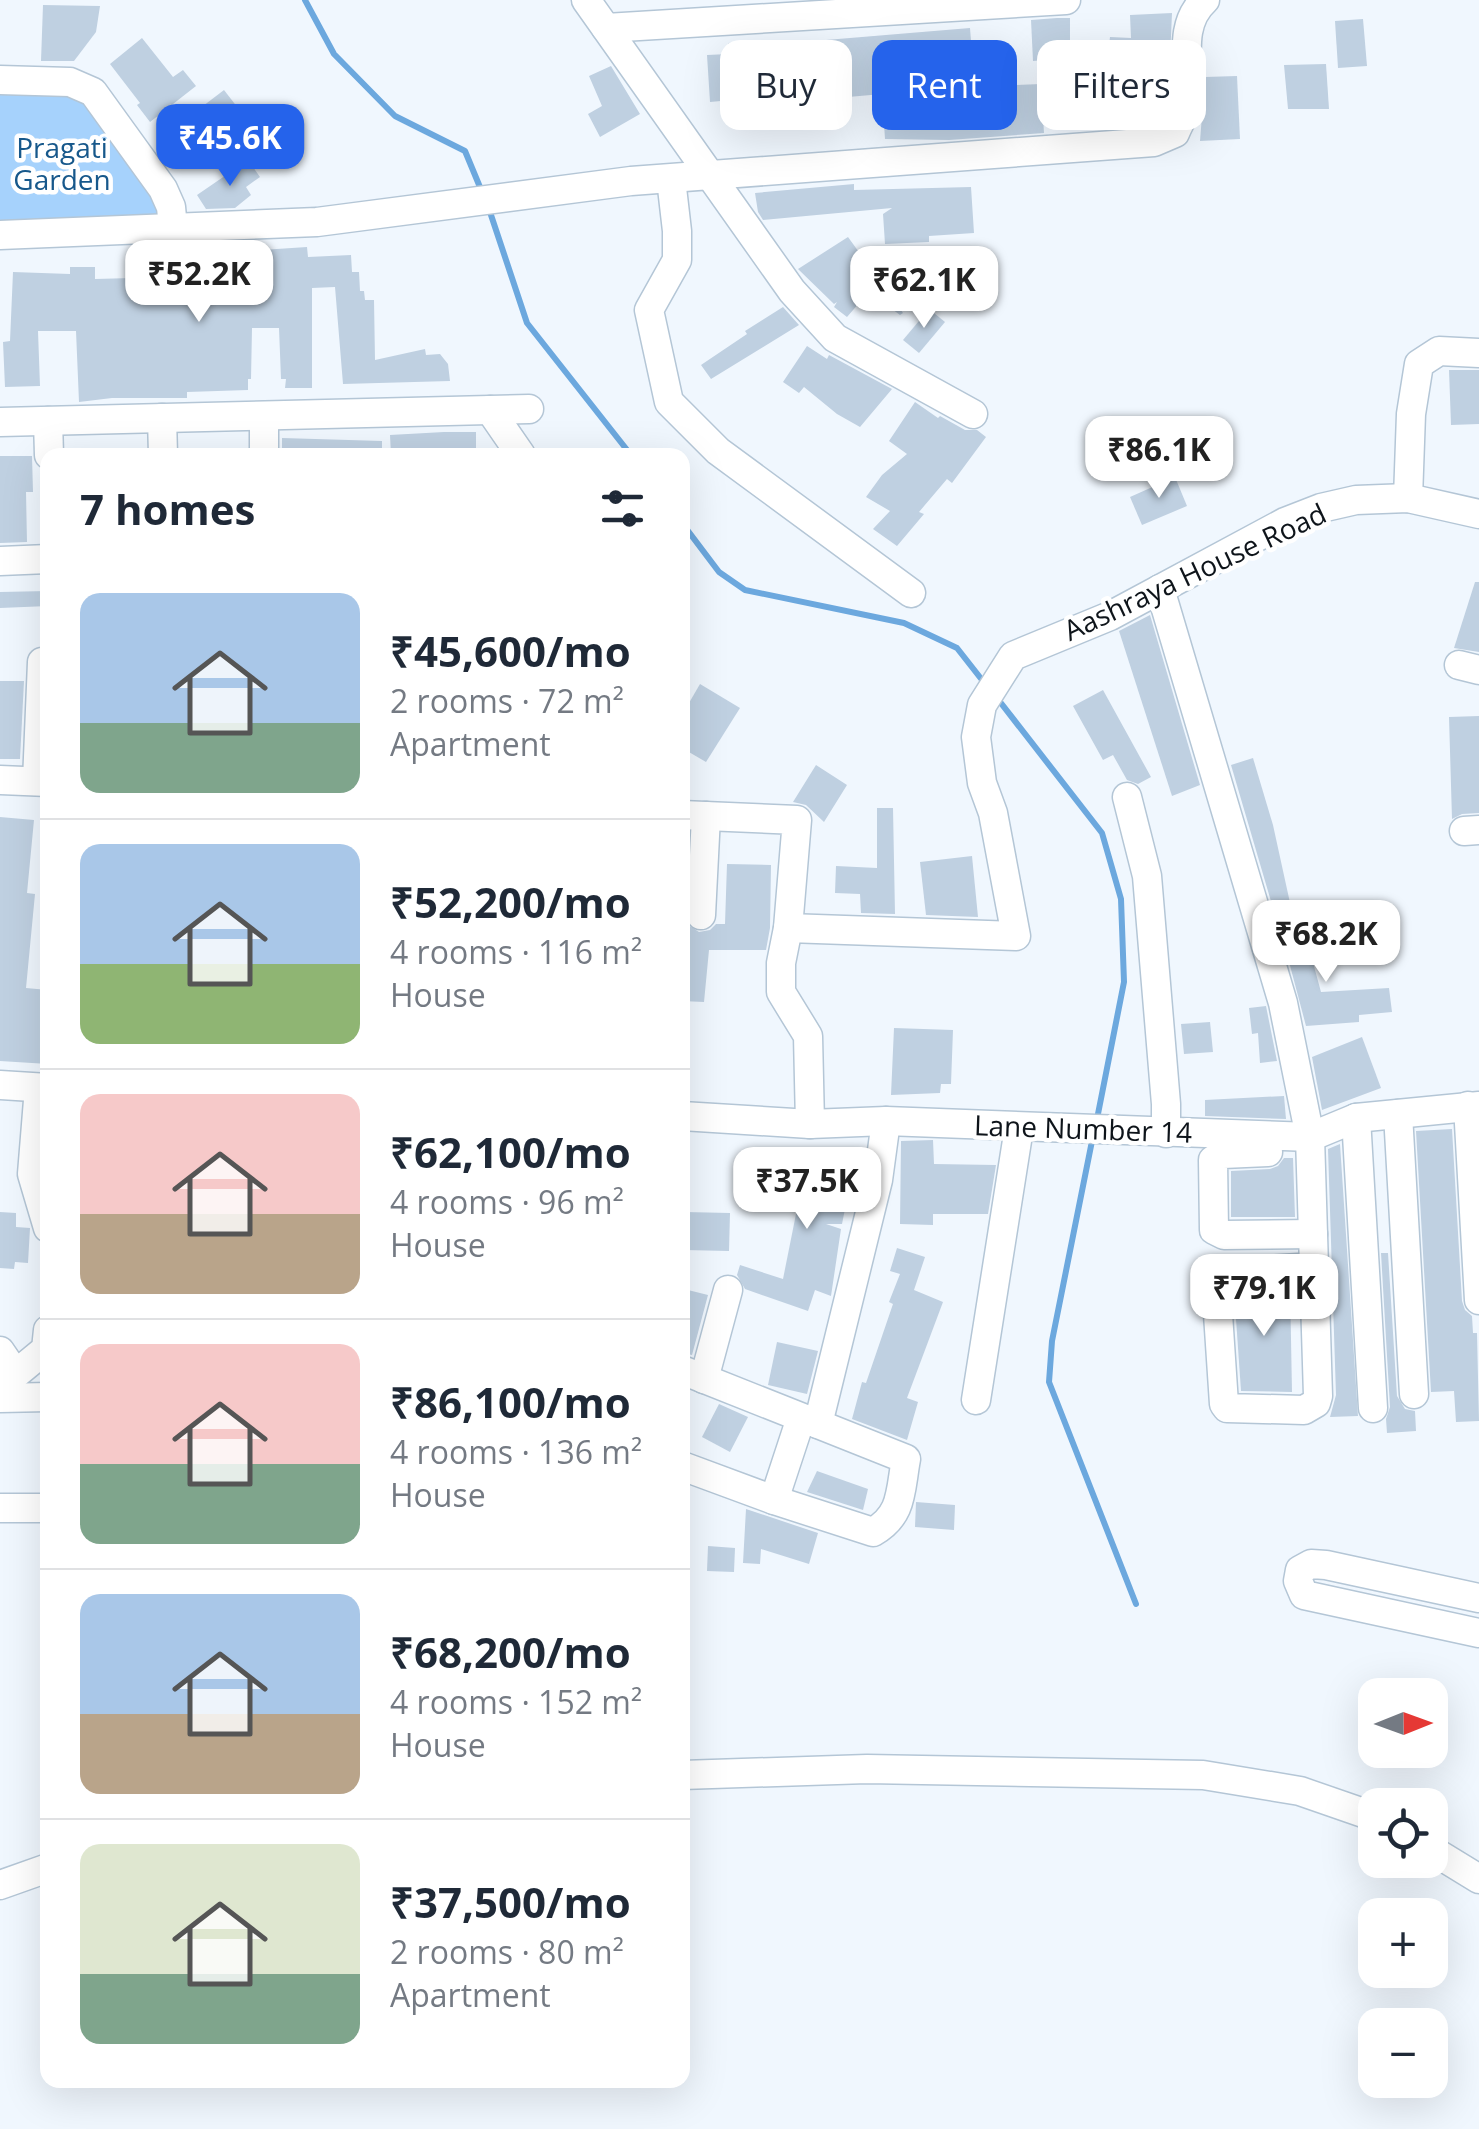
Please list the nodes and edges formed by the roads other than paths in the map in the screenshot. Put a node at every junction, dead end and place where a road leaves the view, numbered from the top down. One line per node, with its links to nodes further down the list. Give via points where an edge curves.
1 (586, 0): 4 (street)
2 (1066, 0): 4 (street)
3 (1192, 3): 6 (street, via 1187,106 1175,133 1154,142)
4 (606, 28): 6 (street)
5 (0, 80): 8 (street, via 70,82 93,92 163,189)
6 (710, 176): 7 (street); 13 (street, via 792,291 835,338)
7 (670, 179): 8 (street, via 318,222); 27 (street, via 677,260 649,310 668,402 718,451)
8 (173, 228): 9 (street)
9 (0, 235)
10 (1479, 352): 22 (street, via 1438,351 1420,364)
11 (529, 409): 12 (street)
12 (490, 410): 14 (street); 21 (street)
13 (973, 414)
14 (264, 416): 15 (street); 20 (street)
15 (162, 418): 16 (street); 19 (street)
16 (48, 421): 17 (street); 18 (street)
17 (0, 422)
18 (49, 448)
19 (163, 448)
20 (264, 448)
21 (516, 448)
22 (1408, 498): 23 (street, Aashraya House Road); 26 (street, Aashraya House Road, via 1322,508)
23 (1479, 514)
24 (40, 559): 25 (street)
25 (0, 561)
26 (1160, 589): 34 (street, Aashraya House Road, via 1013,656 982,705 976,737 982,783 1016,936); 46 (street, via 1283,1003)
27 (911, 593)
28 (0, 780): 29 (street)
29 (40, 782)
30 (1127, 798): 45 (street, via 1146,876 1166,1104)
31 (690, 815): 34 (street, via 797,820)
32 (690, 830): 33 (street)
33 (701, 914)
34 (788, 928): 43 (street, via 781,992 808,1036)
35 (0, 1086): 36 (street)
36 (40, 1088)
37 (1473, 1106): 39 (street, Lane Number 14); 51 (street)
38 (40, 1111): 47 (street, via 32,1174)
39 (1398, 1114): 41 (street, Lane Number 14); 55 (street)
40 (690, 1116): 43 (street, Lane Number 14)
41 (1356, 1118): 46 (street, Lane Number 14); 59 (street)
42 (886, 1121): 43 (street, Lane Number 14); 44 (street, Lane Number 14); 60 (street, via 878,1180)
43 (810, 1124)
44 (1019, 1128): 45 (street, Lane Number 14); 58 (street)
45 (1155, 1132): 46 (street, Lane Number 14)
46 (1310, 1143): 48 (street); 48 (street, via 1217,1155 1212,1185 1218,1234)
47 (40, 1201)
48 (1313, 1234): 49 (street)
49 (1314, 1267): 49 (street, via 1316,1403 1304,1410 1227,1408 1219,1274)
50 (728, 1290): 54 (street)
51 (1479, 1300)
52 (40, 1352): 53 (street)
53 (5, 1370)
54 (693, 1375): 60 (street)
55 (1414, 1394)
56 (0, 1398): 57 (street)
57 (40, 1398)
58 (976, 1400)
59 (1373, 1408)
60 (810, 1421): 62 (street); 62 (street, via 906,1459 890,1522 873,1532)
61 (690, 1469): 62 (street)
62 (774, 1500)
63 (0, 1508): 64 (street)
64 (40, 1508)
65 (1479, 1598): 66 (street, via 1311,1564 1300,1570 1298,1581 1304,1595)
66 (1479, 1632)
67 (690, 1775): 68 (street, via 867,1769 1203,1776 1300,1791)
68 (1358, 1811)
69 (1448, 1860): 71 (street)
70 (40, 1871): 72 (street)
71 (1479, 1878)
72 (0, 1884)

